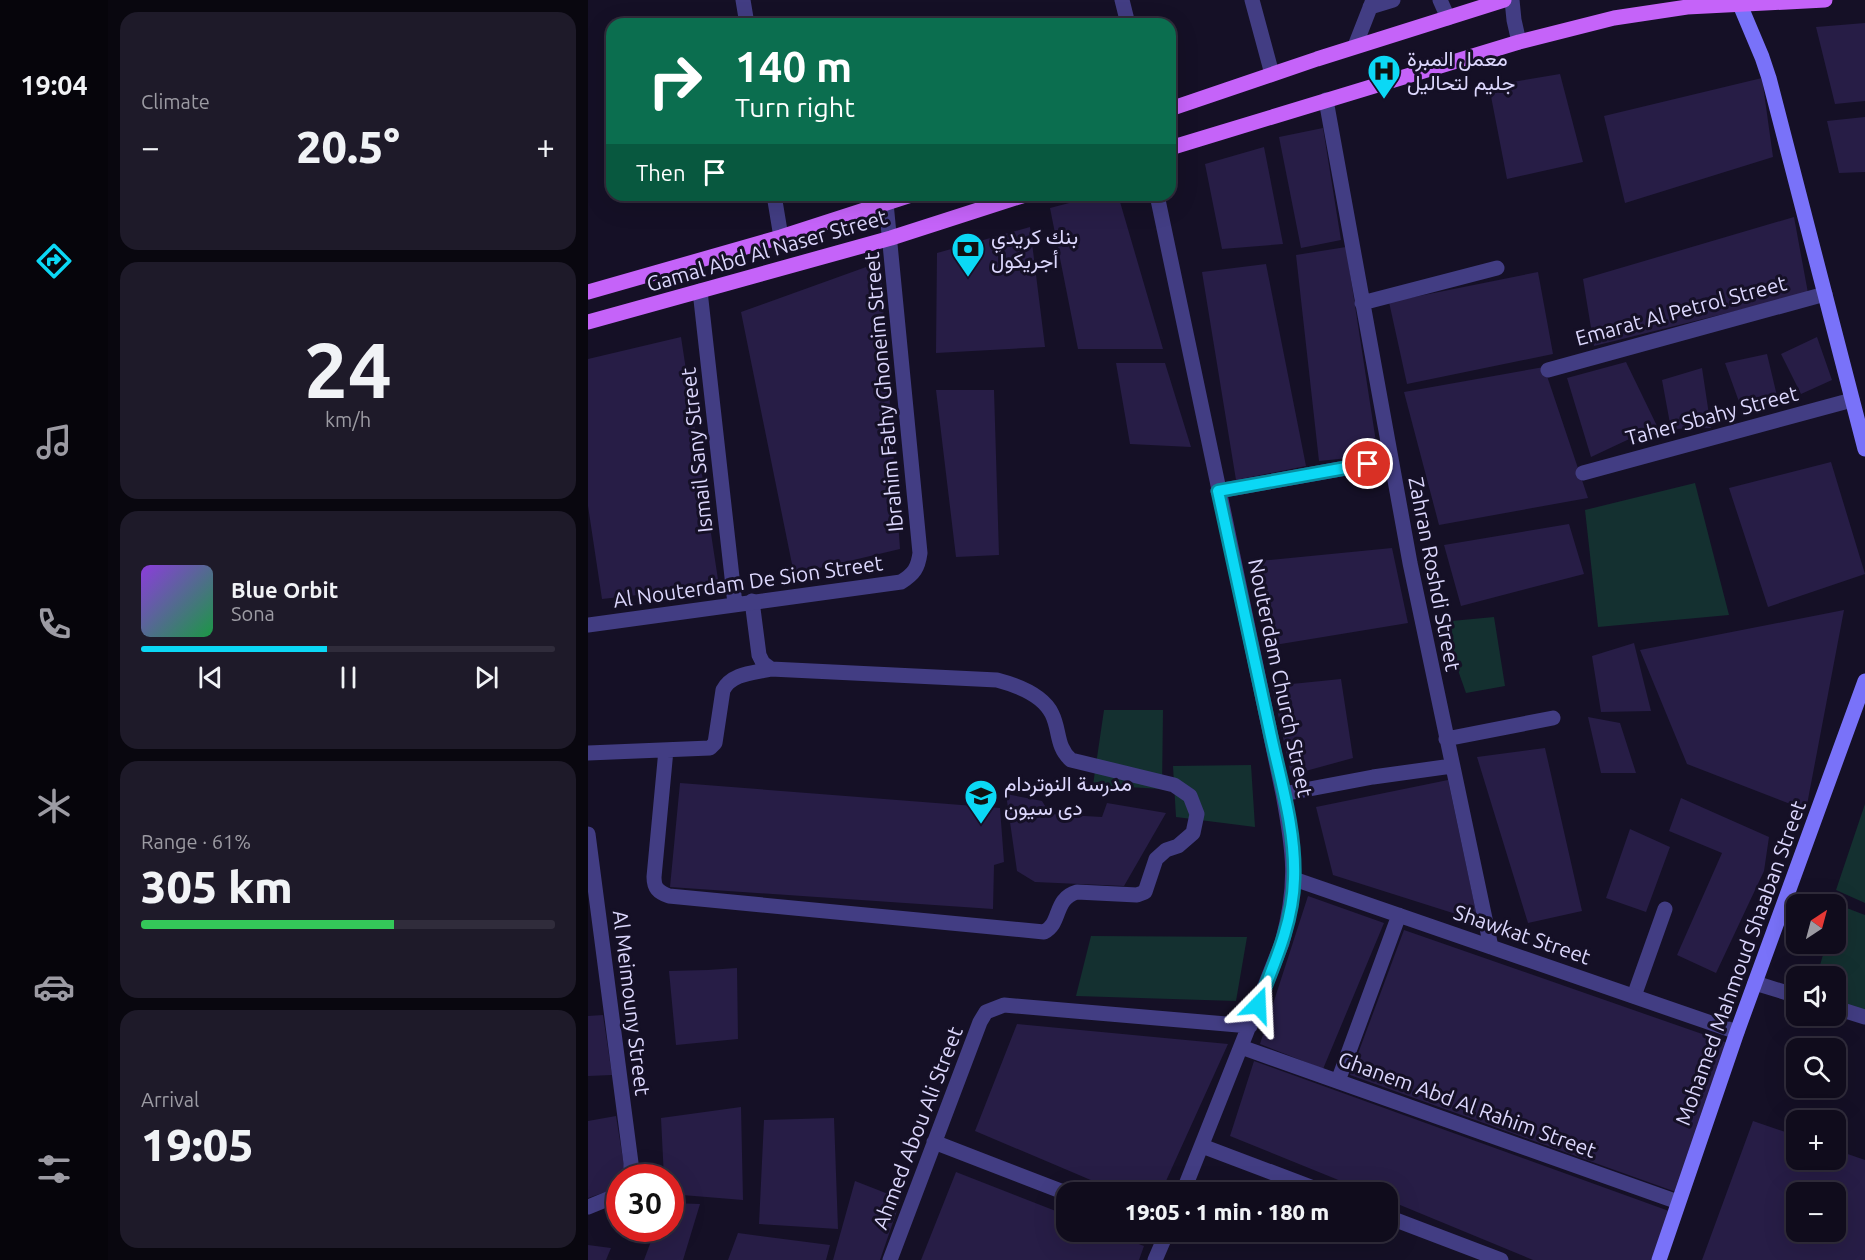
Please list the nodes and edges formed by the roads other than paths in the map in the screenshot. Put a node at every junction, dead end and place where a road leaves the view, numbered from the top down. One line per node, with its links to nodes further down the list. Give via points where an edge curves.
1 (743, 0): 12 (street)
2 (1122, 0): 13 (street)
3 (1252, 0): 17 (street)
4 (1393, 0): 11 (street)
5 (1440, 0): 14 (street)
6 (1504, 0): 14 (main road)
7 (1512, 0): 15 (street)
8 (1825, 0): 9 (main road)
9 (1739, 2): 10 (main road); 31 (street, via 1769,78)
10 (1687, 3): 15 (main road)
11 (1372, 4): 16 (street)
12 (746, 18)
13 (1126, 18)
14 (1448, 18): 16 (main road)
15 (1520, 42): 18 (main road)
16 (1355, 46): 17 (main road)
17 (1272, 74): 19 (main road)
18 (1326, 100): 20 (main road); 32 (street, Zahran Roshdi Street)
19 (1176, 107)
20 (1176, 146)
21 (775, 201): 26 (street)
22 (892, 201): 25 (main road, Gamal Abd Al Naser Street)
23 (1006, 201): 27 (main road, Gamal Abd Al Naser Street)
24 (1158, 201): 39 (street, Nouterdam Church Street)
25 (886, 203): 26 (main road, Gamal Abd Al Naser Street); 27 (street, Ibrahim Fathy Ghoneim Street)
26 (781, 237): 30 (main road, Gamal Abd Al Naser Street)
27 (891, 238): 29 (main road, Gamal Abd Al Naser Street); 40 (street, Ibrahim Fathy Ghoneim Street, via 920,553)
28 (1497, 268): 32 (street)
29 (700, 291): 33 (main road, Gamal Abd Al Naser Street); 42 (street, Ismail Sany Street)
30 (588, 292)
31 (1825, 294): 34 (street, Emarat Al Petrol Street); 35 (street)
32 (1362, 303): 37 (street, Zahran Roshdi Street)
33 (588, 322)
34 (1548, 370)
35 (1852, 400): 36 (street); 38 (street, Taher Sbahy Street)
36 (1865, 448)
37 (1390, 460): 39 (street); 47 (street, Zahran Roshdi Street)
38 (1583, 473)
39 (1218, 491): 51 (street, Nouterdam Church Street)
40 (913, 575): 41 (street, Al Nouterdam De Sion Street, via 901,582)
41 (752, 601): 42 (street, Al Nouterdam De Sion Street); 44 (street, via 759,655)
42 (735, 604): 43 (street, Al Nouterdam De Sion Street)
43 (588, 625)
44 (771, 669): 48 (street, via 727,683 715,743 710,747); 48 (street, via 997,680 1016,685 1046,705 1063,753 1071,760 1174,785 1190,796 1197,814 1193,833 1156,859 1145,892 1070,894 1060,905 1052,926 1044,932 669,896 654,886)
45 (1865, 681): 58 (street, Mohamed Mahmoud Shaaban Street)
46 (1553, 718): 47 (street)
47 (1446, 739): 50 (street, Zahran Roshdi Street)
48 (666, 750): 49 (street)
49 (588, 753)
50 (1452, 766): 51 (street); 57 (street, Zahran Roshdi Street)
51 (1283, 794): 53 (street, Nouterdam Church Street)
52 (588, 834): 54 (street, Al Meimouny Street)
53 (1294, 879): 56 (street, Shawkat Street); 63 (street, Nouterdam Church Street, via 1282,943)
54 (592, 905): 69 (street, Al Meimouny Street)
55 (1665, 909): 60 (street)
56 (1399, 915): 57 (street, Shawkat Street); 66 (street)
57 (1491, 947): 60 (street, Shawkat Street)
58 (1755, 983): 59 (street); 64 (street, Mohamed Mahmoud Shaaban Street)
59 (1786, 993)
60 (1634, 996): 64 (street, Shawkat Street)
61 (1846, 1011): 62 (street)
62 (1865, 1017)
63 (1250, 1026): 65 (street, Nouterdam Church Street); 67 (street, Ahmed Abou Ali Street, via 1004,1005 986,1012 980,1022)
64 (1737, 1032): 74 (street, Mohamed Mahmoud Shaaban Street)
65 (1241, 1047): 66 (street, Ghanem Abd Al Rahim Street); 68 (street, Nouterdam Church Street)
66 (1338, 1081): 74 (street, Ghanem Abd Al Rahim Street)
67 (934, 1142): 72 (street); 78 (street, Ahmed Abou Ali Street)
68 (1202, 1146): 70 (street, Nouterdam Church Street); 71 (street)
69 (631, 1164)
70 (1187, 1182)
71 (1297, 1182)
72 (1056, 1189)
73 (606, 1200): 75 (street)
74 (1678, 1202): 81 (street, Mohamed Mahmoud Shaaban Street)
75 (588, 1207)
76 (1398, 1221): 80 (street)
77 (1162, 1242): 79 (street)
78 (890, 1260)
79 (1155, 1260)
80 (1501, 1260)
81 (1659, 1260)

